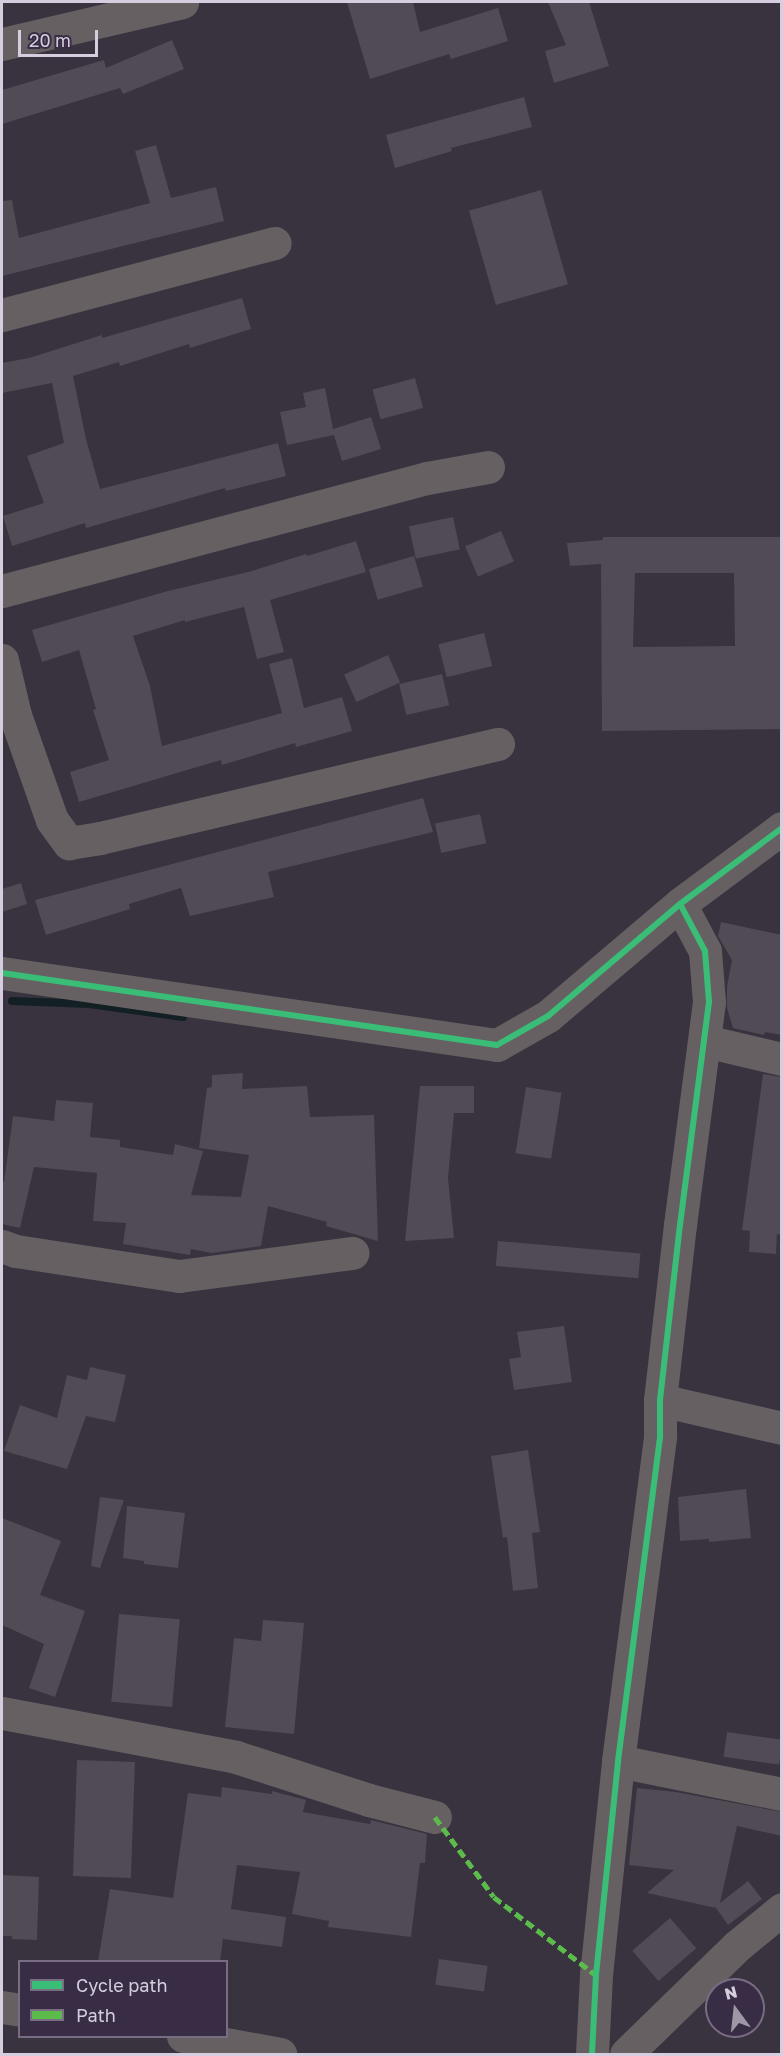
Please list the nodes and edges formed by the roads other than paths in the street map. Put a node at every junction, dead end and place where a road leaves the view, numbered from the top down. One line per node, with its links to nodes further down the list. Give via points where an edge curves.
1 (182, 2): 2 (street)
2 (2, 44)
3 (275, 243): 4 (street)
4 (2, 315)
5 (488, 467): 6 (street, via 427,478)
6 (2, 591)
7 (2, 660): 8 (street)
8 (8, 717): 9 (street, via 52,820 69,843)
9 (498, 744)
10 (782, 828): 11 (street)
11 (680, 904): 12 (street, via 548,1016 497,1045); 13 (street, via 705,951 709,1002)
12 (2, 973)
13 (705, 1041): 14 (street); 17 (street)
14 (782, 1059)
15 (2, 1246): 16 (street, via 178,1276)
16 (352, 1252)
17 (660, 1400): 18 (street); 20 (street, via 660,1436)
18 (782, 1428)
19 (2, 1713): 22 (street, via 236,1757 369,1800)
20 (618, 1761): 21 (street); 28 (street, via 596,1975)
21 (782, 1794)
22 (435, 1816)
23 (782, 1909): 29 (street, via 737,1946)
24 (2, 2007): 25 (street)
25 (18, 2010)
26 (188, 2038): 27 (street)
27 (280, 2055)
28 (592, 2055)
29 (626, 2055)

